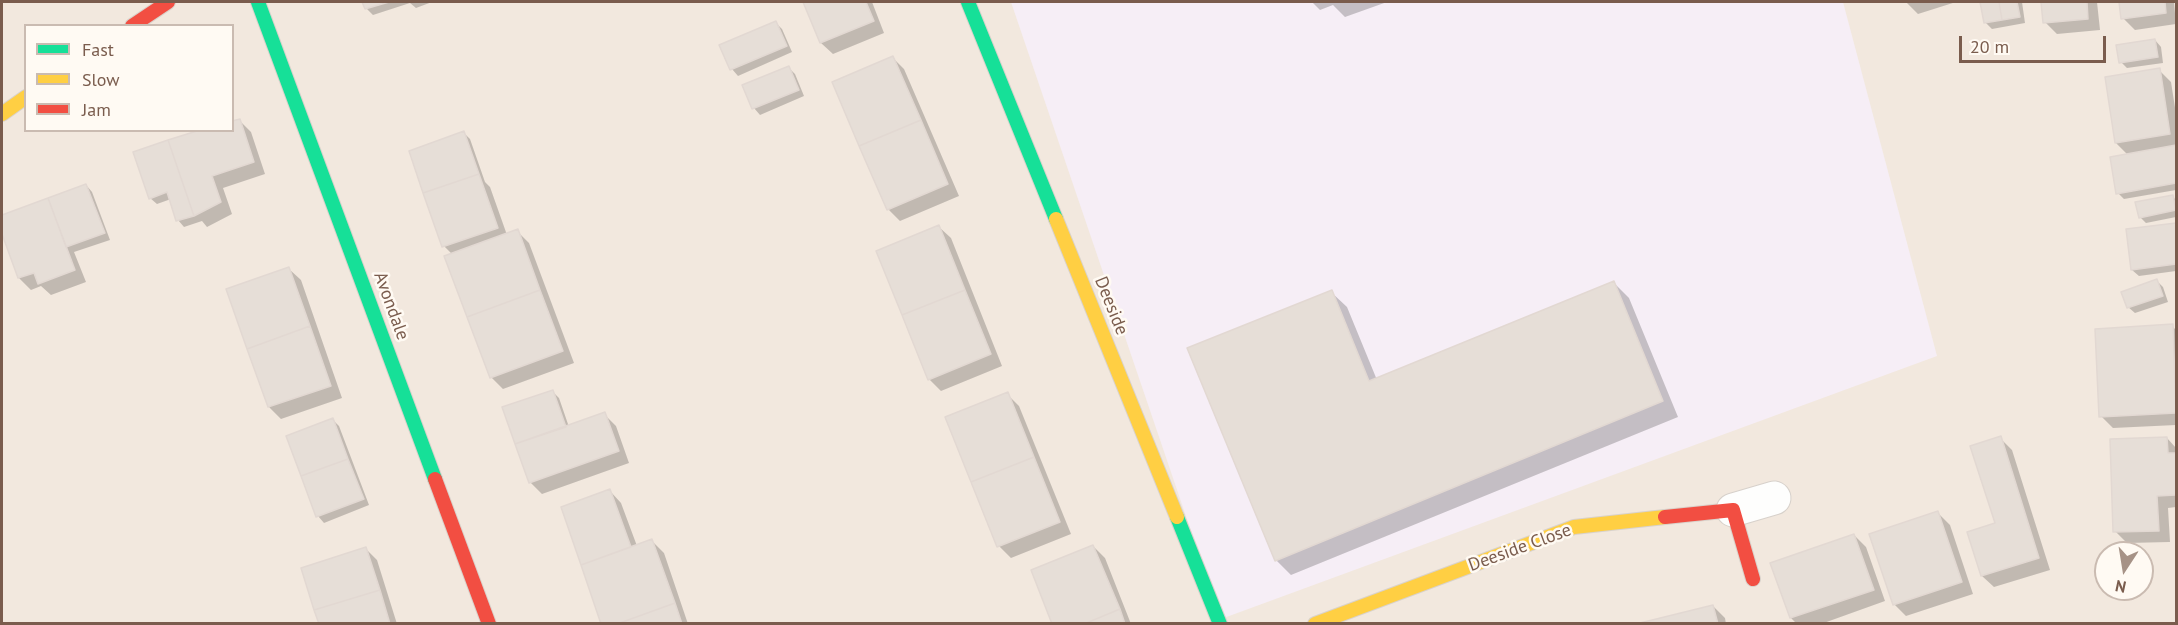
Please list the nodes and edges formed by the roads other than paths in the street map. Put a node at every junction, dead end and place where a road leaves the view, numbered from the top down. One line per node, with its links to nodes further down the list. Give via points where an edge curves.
1 (168, 2): 4 (street)
2 (258, 2): 10 (street, Avondale)
3 (968, 2): 11 (street, Deeside)
4 (135, 24)
5 (24, 98): 6 (street)
6 (2, 114)
7 (1774, 498): 8 (street, Deeside Close)
8 (1734, 510): 9 (street); 12 (street, Deeside Close, via 1574,527)
9 (1753, 579)
10 (489, 624)
11 (1220, 624)
12 (1315, 624)

